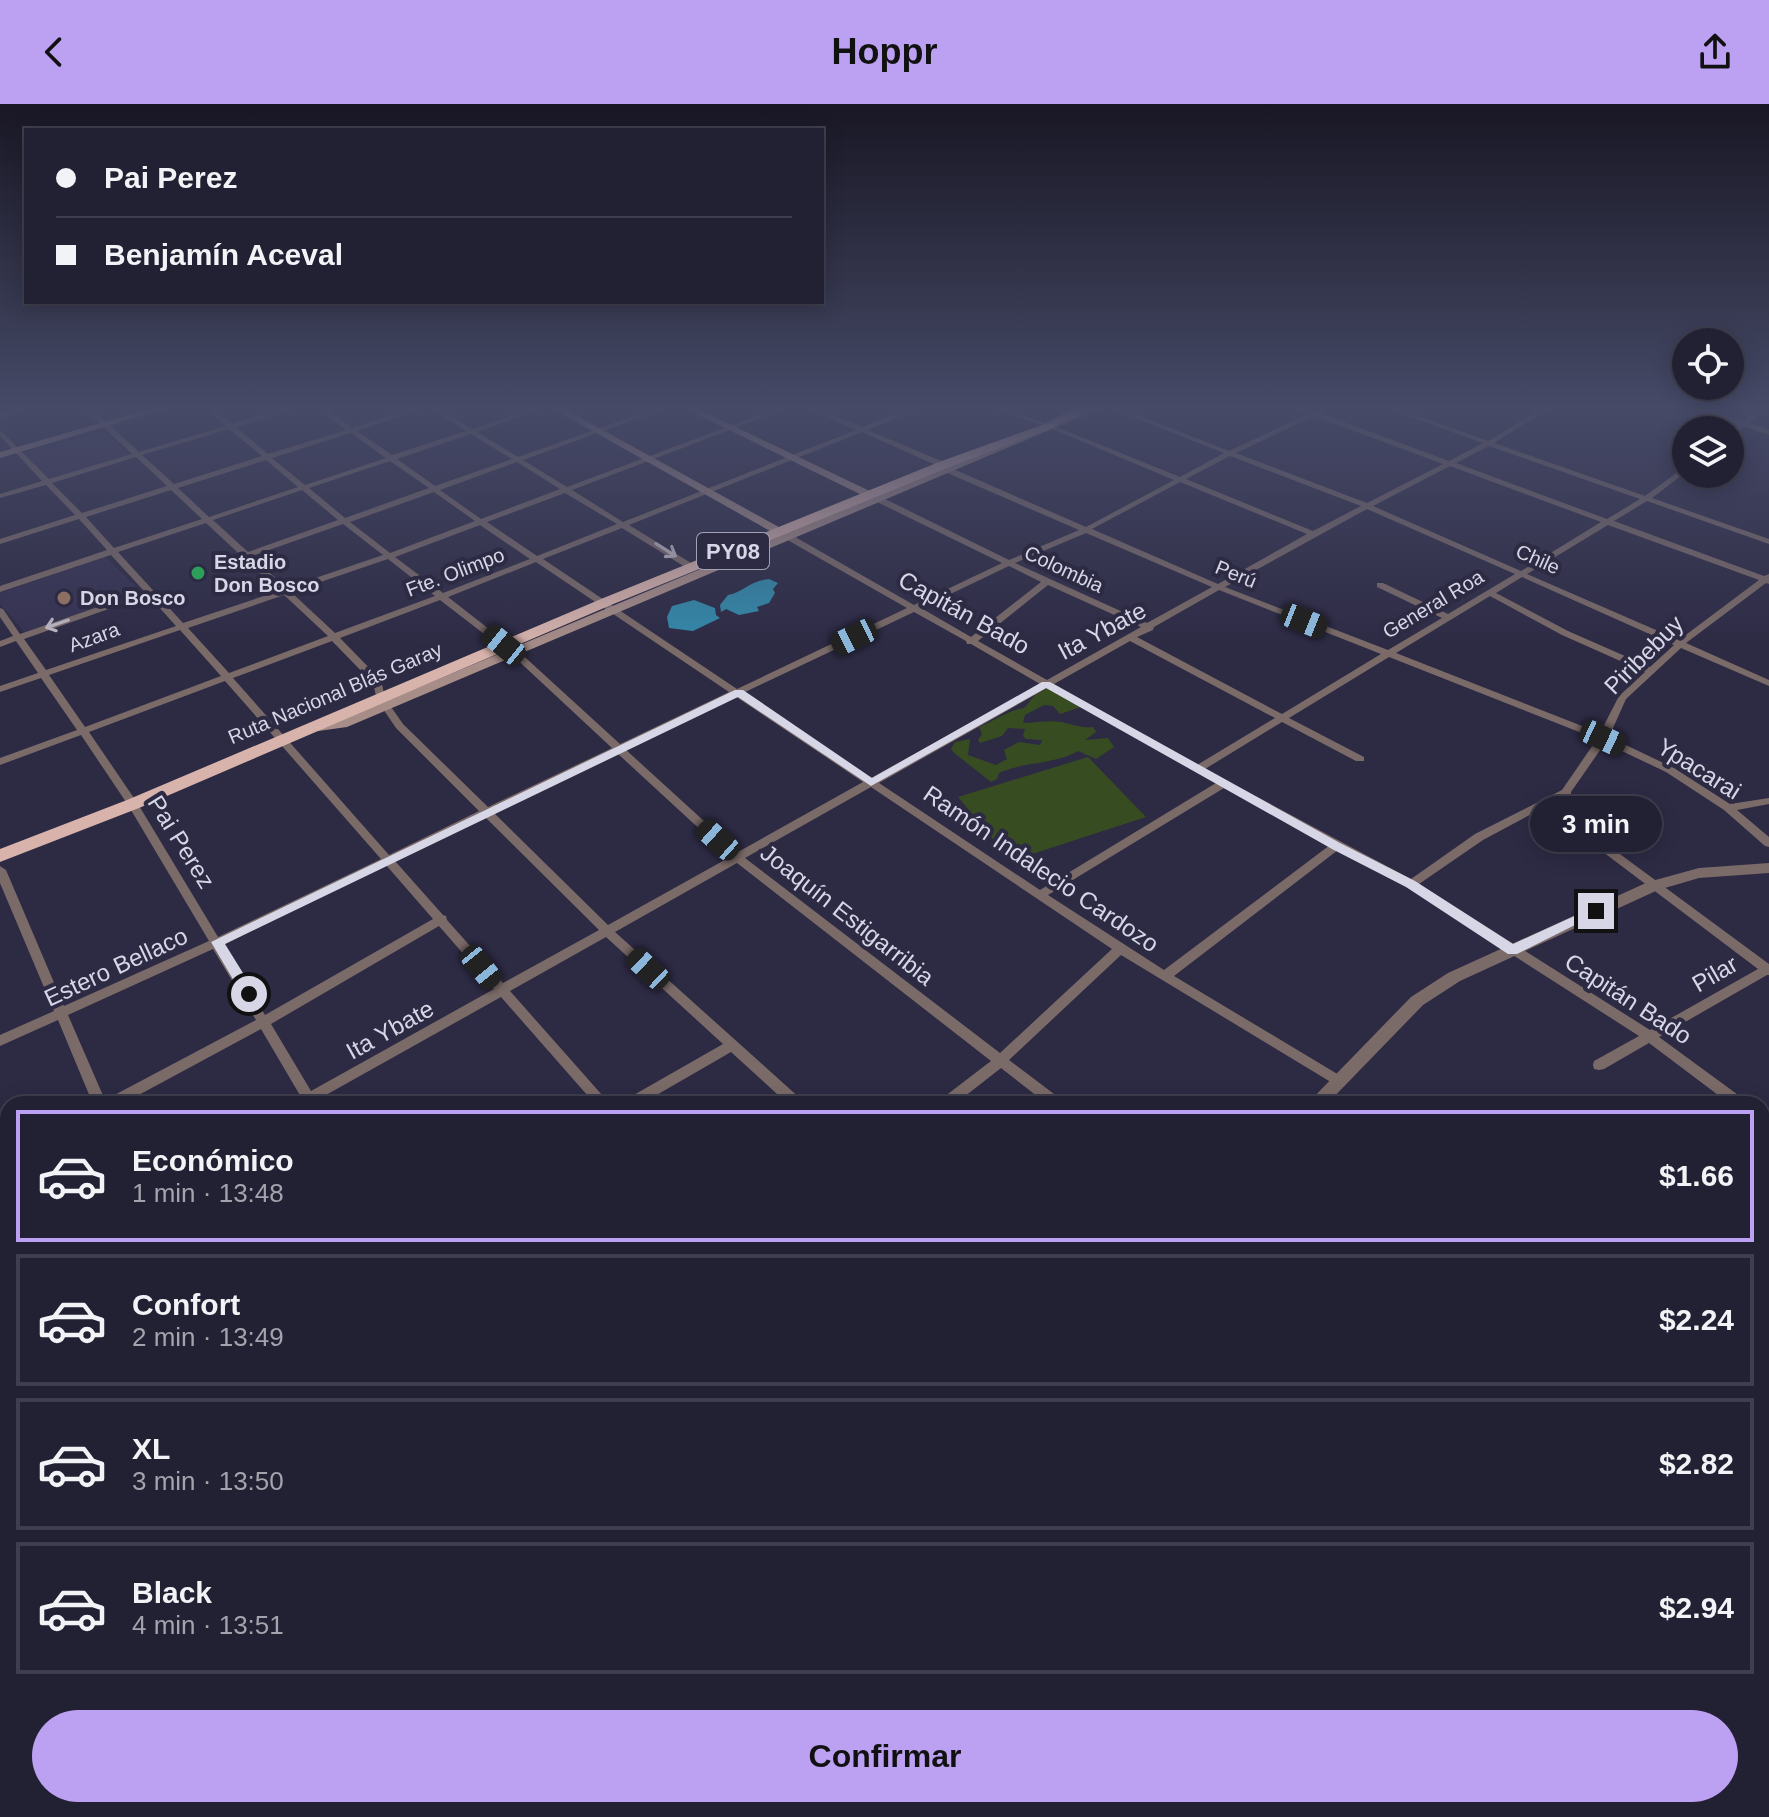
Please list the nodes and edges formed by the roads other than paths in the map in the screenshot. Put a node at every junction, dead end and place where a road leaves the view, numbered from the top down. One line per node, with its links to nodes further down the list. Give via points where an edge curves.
1 (29, 487): 26 (street)
2 (53, 487): 30 (street)
3 (172, 487): 30 (street)
4 (176, 487): 31 (street)
5 (307, 487): 22 (street)
6 (432, 487): 23 (street, Ramón Indalecio Cardozo)
7 (441, 487): 23 (street)
8 (564, 487): 24 (street)
9 (573, 487): 24 (street, Azara)
10 (693, 487): 25 (main road)
11 (719, 487): 25 (street, Fte. Olimpo)
12 (853, 487): 27 (main road)
13 (898, 487): 27 (highway, Ruta Nacional Blás Garay / PY08)
14 (990, 487): 36 (street, Perú)
15 (1167, 487): 36 (street, Estero Bellaco)
16 (1201, 487): 38 (street)
17 (1318, 487): 29 (street, Chile)
18 (1404, 487): 29 (street, Ita Ybate)
19 (1516, 487): 32 (street)
20 (1615, 487): 28 (street)
21 (1661, 487): 28 (street, General Roa)
22 (304, 488): 31 (street); 33 (street, Joaquín Estigarribia)
23 (435, 489): 33 (street); 34 (street, Ramón Indalecio Cardozo)
24 (567, 489): 34 (street, Azara); 35 (street)
25 (704, 493): 35 (street, Fte. Olimpo); 37 (main road)
26 (0, 496)
27 (874, 497): 37 (highway, Ruta Nacional Blás Garay / PY08); 45 (street, Colombia)
28 (1647, 498): 32 (street, General Roa); 40 (street)
29 (1367, 506): 38 (street, Ita Ybate); 47 (street, Chile)
30 (80, 516): 39 (street); 41 (street)
31 (210, 519): 41 (street); 42 (street)
32 (1606, 520): 47 (street, General Roa); 48 (street)
33 (344, 521): 42 (street); 43 (street, Joaquín Estigarribia)
34 (481, 522): 43 (street, Azara); 44 (street, Ramón Indalecio Cardozo)
35 (625, 524): 44 (street, Fte. Olimpo); 46 (street, one-way to 46)
36 (1085, 530): 45 (street, Estero Bellaco); 51 (street, Perú)
37 (784, 534): 46 (highway, Ruta Nacional Blás Garay / PY08); 57 (main road); 58 (street, Capitán Bado)
38 (1313, 534): 51 (street, Ita Ybate)
39 (0, 542)
40 (1769, 542)
41 (113, 551): 52 (street); 54 (street)
42 (248, 555): 53 (street)
43 (389, 556): 53 (street, Azara); 56 (street, Joaquín Estigarribia)
44 (538, 559): 56 (street, Fte. Olimpo); 57 (street, Ramón Indalecio Cardozo)
45 (1009, 563): 49 (street, Colombia); 58 (street, Estero Bellaco)
46 (693, 568): 57 (highway, Ruta Nacional Blás Garay / PY08)
47 (1522, 571): 55 (street, General Roa); 67 (street, Chile)
48 (1768, 579): 67 (street, Piribebuy)
49 (1047, 582): 62 (street, Colombia); 66 (street)
50 (1380, 585): 60 (street)
51 (1221, 588): 62 (street, Ita Ybate); 70 (street, Perú)
52 (0, 589)
53 (286, 590): 61 (street, Azara); 63 (street)
54 (149, 592): 61 (street); 64 (street, one-way to 64)
55 (1488, 592): 60 (street, General Roa); 71 (street)
56 (443, 596): 63 (street, Fte. Olimpo); 69 (street, Joaquín Estigarribia)
57 (610, 605): 69 (highway, Ruta Nacional Blás Garay / PY08); 77 (street, Ramón Indalecio Cardozo)
58 (912, 609): 66 (street, Capitán Bado); 77 (street, Estero Bellaco)
59 (0, 611): 64 (street, Pai Perez)
60 (1448, 617): 70 (street, General Roa)
61 (178, 626): 72 (street, Azara); 73 (street)
62 (1150, 628): 65 (street, Ita Ybate)
63 (334, 637): 73 (street, Fte. Olimpo); 78 (street, via 378,682)
64 (18, 638): 68 (street); 72 (street, Pai Perez)
65 (1132, 638): 75 (street, Ita Ybate); 79 (street)
66 (970, 642): 75 (street, Capitán Bado)
67 (1681, 643): 71 (street, Piribebuy); 74 (street, Chile)
68 (0, 644)
69 (509, 648): 78 (highway, Ruta Nacional Blás Garay / PY08); 83 (street, Joaquín Estigarribia)
70 (1386, 654): 79 (street, General Roa); 81 (street, Perú)
71 (1651, 671): 81 (street, Piribebuy, via 1622,698)
72 (43, 674): 76 (street, Azara); 80 (street, Pai Perez)
73 (227, 678): 80 (street, Fte. Olimpo); 82 (street)
74 (1769, 683)
75 (1046, 684): 86 (street, Capitán Bado); 87 (street, Ita Ybate)
76 (0, 689)
77 (739, 693): 83 (street, Estero Bellaco); 87 (street, Ramón Indalecio Cardozo)
78 (383, 702): 82 (highway, Ruta Nacional Blás Garay / PY08); 94 (street, via 399,726)
79 (1283, 716): 84 (street); 86 (street, General Roa)
80 (83, 732): 85 (street, Fte. Olimpo); 91 (street, Pai Perez)
81 (1603, 738): 89 (street, Piribebuy); 93 (street, Ypacarai, via 1670,770)
82 (282, 739): 91 (highway, Ruta Nacional Blás Garay / PY08); 100 (street)
83 (617, 749): 94 (street, Estero Bellaco); 99 (street, Joaquín Estigarribia)
84 (1360, 759)
85 (0, 762)
86 (1197, 769): 88 (street, Capitán Bado)
87 (871, 783): 99 (street, Ita Ybate); 105 (street, Ramón Indalecio Cardozo)
88 (1224, 783): 97 (street, Capitán Bado); 105 (street)
89 (1566, 792): 92 (street, Piribebuy); 95 (street)
90 (1769, 801): 93 (street)
91 (133, 804): 98 (highway, Ruta Nacional Blás Garay / PY08); 108 (street, Pai Perez)
92 (1536, 807): 95 (street); 103 (street, Piribebuy, via 1479,837)
93 (1728, 808): 96 (street, Ypacarai)
94 (486, 812): 100 (street, Estero Bellaco); 107 (street)
95 (1566, 819): 104 (street)
96 (1769, 843)
97 (1336, 846): 103 (street, Capitán Bado); 112 (street)
98 (0, 856)
99 (738, 858): 107 (street, Ita Ybate); 119 (street, Joaquín Estigarribia)
100 (389, 860): 106 (street); 108 (street, Estero Bellaco)
101 (1769, 868): 104 (street, via 1699,873)
102 (0, 870): 114 (street)
103 (1411, 884): 110 (street, Capitán Bado)
104 (1653, 886): 110 (street); 111 (street)
105 (1040, 895): 109 (street, Ramón Indalecio Cardozo)
106 (442, 919): 113 (street); 115 (street)
107 (607, 931): 113 (street, Ita Ybate); 118 (street)
108 (218, 942): 114 (street, Estero Bellaco); 115 (street, Pai Perez)
109 (1120, 949): 112 (street, Ramón Indalecio Cardozo); 119 (street)
110 (1512, 950): 116 (street, Capitán Bado); 121 (street, via 1417,1001)
111 (1768, 970): 116 (street, Pilar)
112 (1164, 977): 121 (street, Ramón Indalecio Cardozo)
113 (501, 991): 125 (street, Ita Ybate); 126 (street)
114 (61, 1014): 117 (street, Estero Bellaco); 122 (street)
115 (265, 1021): 123 (street); 124 (street, Pai Perez)
116 (1649, 1036): 120 (street, Pilar); 132 (street, Capitán Bado)
117 (0, 1041)
118 (730, 1046): 127 (street); 128 (street)
119 (1000, 1061): 129 (street); 130 (street, Joaquín Estigarribia)
120 (1599, 1065)
121 (1339, 1082): 131 (street)
122 (97, 1096)
123 (125, 1096)
124 (304, 1096)
125 (317, 1096)
126 (596, 1096)
127 (644, 1096)
128 (788, 1096)
129 (955, 1096)
130 (1046, 1096)
131 (1324, 1096)
132 (1729, 1096)

